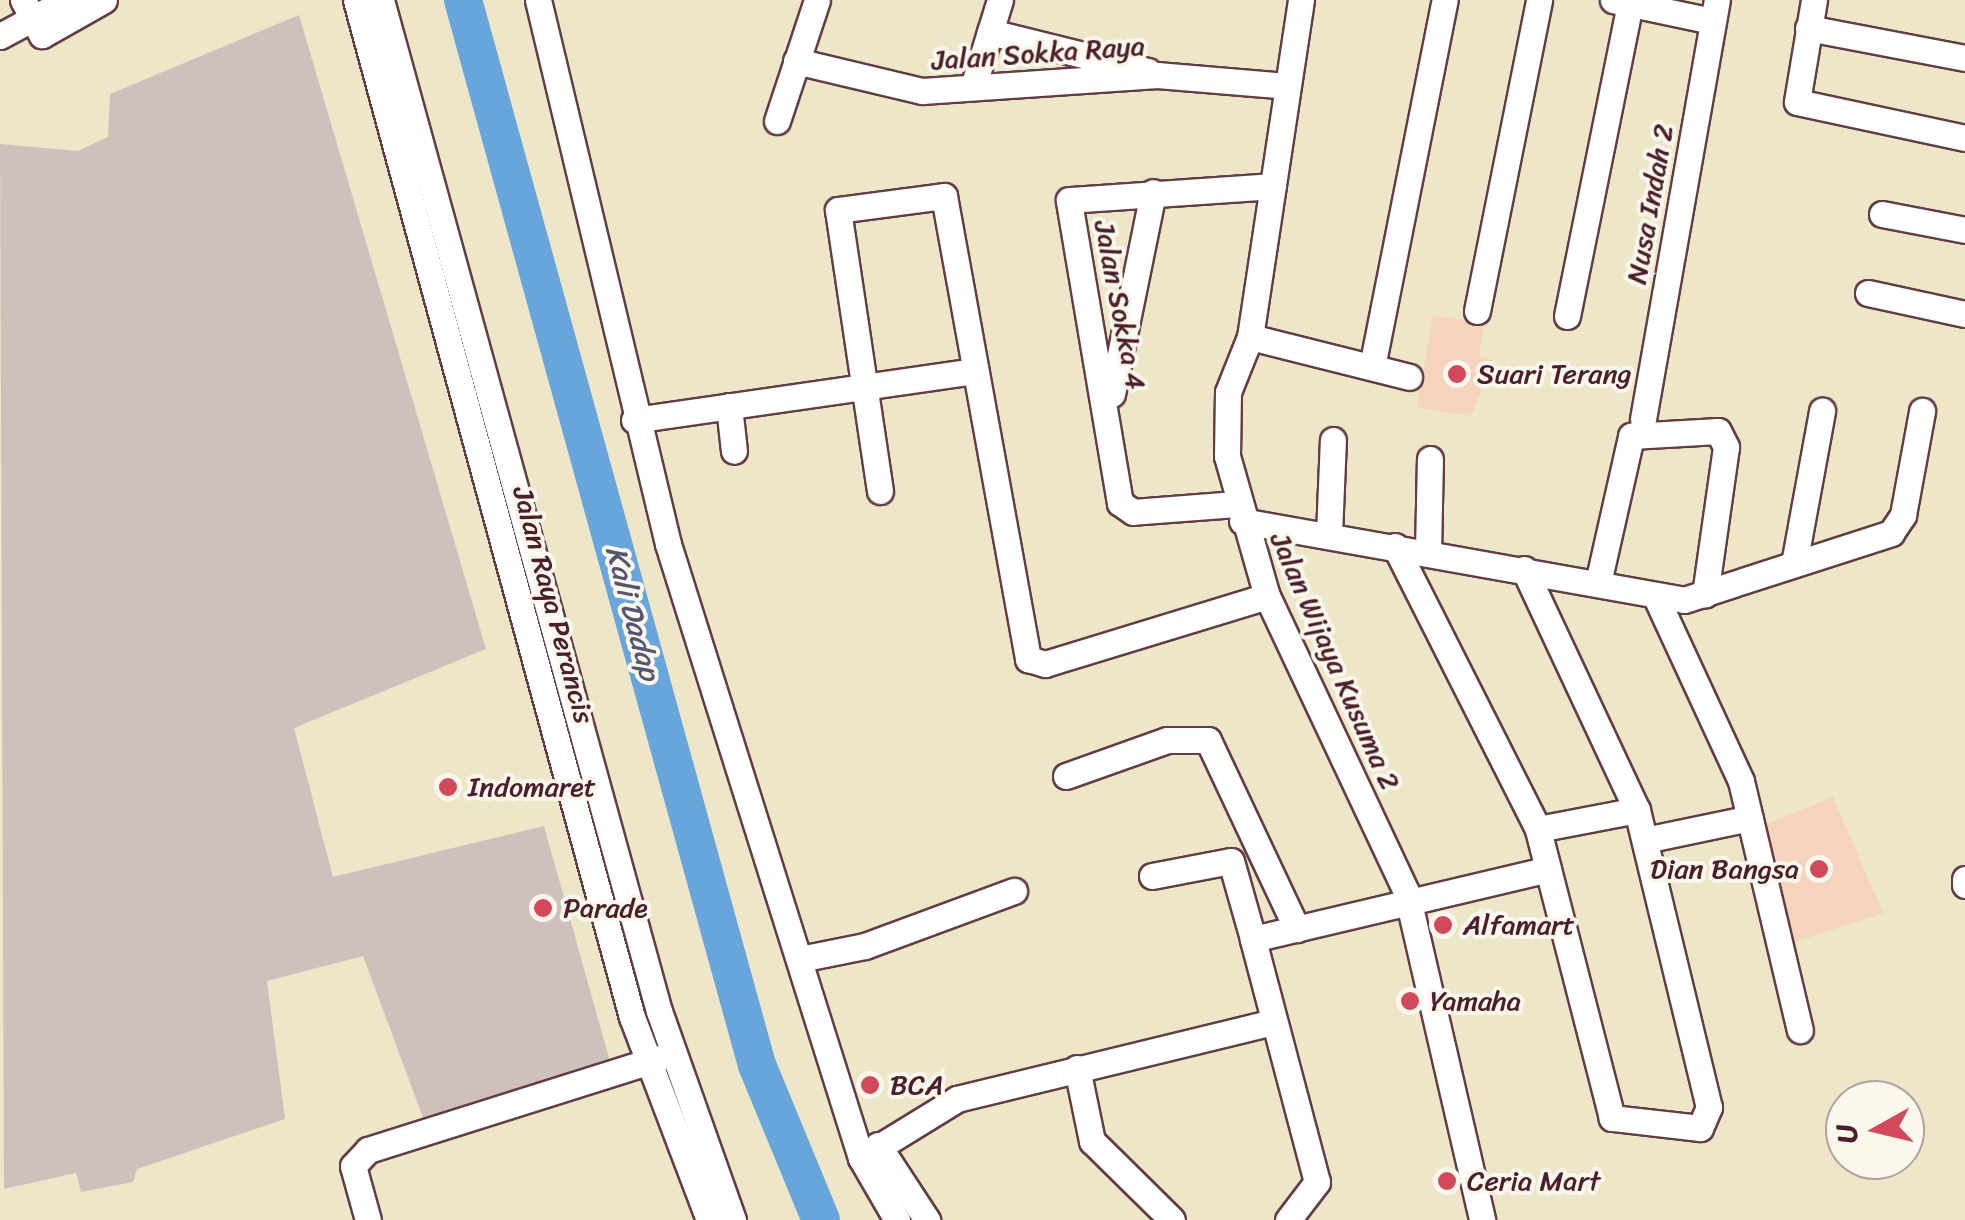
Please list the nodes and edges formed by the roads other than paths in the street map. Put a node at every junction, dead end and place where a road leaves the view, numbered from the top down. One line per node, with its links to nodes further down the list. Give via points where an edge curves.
1 (104, 0): 13 (street)
2 (356, 0): 72 (street, Jalan Raya Perancis)
3 (381, 0): 71 (street, Jalan Raya Perancis)
4 (538, 0): 42 (street)
5 (817, 0): 18 (street)
6 (1000, 0): 15 (street)
7 (1301, 0): 20 (street, Jalan Wijaya Kusuma 2)
8 (1446, 0): 33 (street)
9 (1539, 0): 29 (street)
10 (1814, 0): 14 (street)
11 (1622, 2): 12 (street); 31 (street)
12 (1715, 10): 41 (street, Nusa Indah 2)
13 (47, 12): 16 (street)
14 (1808, 28): 17 (street); 23 (street, via 1797,102)
15 (990, 32): 19 (street); 21 (street)
16 (0, 36)
17 (1965, 58)
18 (796, 61): 21 (street, Jalan Sokka Raya, via 922,91); 22 (street)
19 (1157, 75): 20 (street, Jalan Sokka Raya); 21 (street, Jalan Sokka Raya)
20 (1287, 86): 24 (street, Jalan Wijaya Kusuma 2)
21 (973, 87)
22 (777, 121)
23 (1965, 138)
24 (1272, 186): 25 (street, Jalan Sokka 4); 32 (street, Jalan Wijaya Kusuma 2)
25 (1154, 192): 38 (street, Jalan Sokka 4); 38 (street, Jalan Sokka 4, via 1069,200)
26 (1882, 214): 27 (street)
27 (1965, 230)
28 (1868, 294): 30 (street)
29 (1477, 311)
30 (1965, 314)
31 (1568, 316)
32 (1250, 337): 33 (street); 47 (street, Jalan Wijaya Kusuma 2, via 1226,422)
33 (1372, 367): 35 (street)
34 (976, 372): 36 (street); 36 (street, via 940,195 838,208); 56 (street, via 1028,659 1045,664)
35 (1410, 377)
36 (863, 383): 37 (street); 46 (street)
37 (729, 406): 42 (street); 44 (street)
38 (1110, 409): 47 (street, via 1125,510)
39 (1822, 411): 51 (street)
40 (1922, 411): 51 (street, via 1898,527)
41 (1643, 419)
42 (634, 420): 68 (street)
43 (1333, 440): 48 (street)
44 (734, 451)
45 (1430, 459): 50 (street)
46 (880, 491)
47 (1239, 513): 48 (street); 56 (street, Jalan Wijaya Kusuma 2)
48 (1329, 534): 49 (street)
49 (1394, 546): 50 (street); 60 (street)
50 (1428, 552): 52 (street)
51 (1794, 564): 55 (street)
52 (1524, 569): 53 (street); 58 (street)
53 (1598, 583): 54 (street); 55 (street, via 1625,446 1642,431 1725,436)
54 (1655, 595): 55 (street); 59 (street, via 1736,768)
55 (1706, 595)
56 (1267, 596): 65 (street, Jalan Wijaya Kusuma 2)
57 (1066, 776): 66 (street, via 1168,740 1208,740)
58 (1637, 810): 60 (street); 61 (street)
59 (1750, 818): 61 (street); 70 (street)
60 (1538, 829): 62 (street)
61 (1646, 840): 62 (street, via 1709,1106 1700,1128 1612,1118)
62 (1548, 870): 65 (street)
63 (1152, 876): 67 (street, via 1231,861)
64 (1014, 891): 68 (street, via 865,946)
65 (1409, 902): 66 (street); 82 (street, Jalan Wijaya Kusuma 2)
66 (1297, 929): 67 (street)
67 (1253, 939): 69 (street)
68 (800, 959): 74 (street)
69 (1274, 1022): 73 (street); 81 (street, via 1317,1182)
70 (1800, 1030)
71 (674, 1053): 72 (street); 77 (street, Jalan Raya Perancis)
72 (647, 1062): 75 (street, via 368,1150 353,1174); 76 (street, Jalan Raya Perancis)
73 (1077, 1068): 74 (street, via 957,1099); 80 (street, via 1092,1142)
74 (869, 1151): 78 (street); 79 (street)
75 (368, 1220)
76 (709, 1220)
77 (733, 1220)
78 (898, 1220)
79 (927, 1220)
80 (1172, 1220)
81 (1288, 1220)
82 (1482, 1220)

